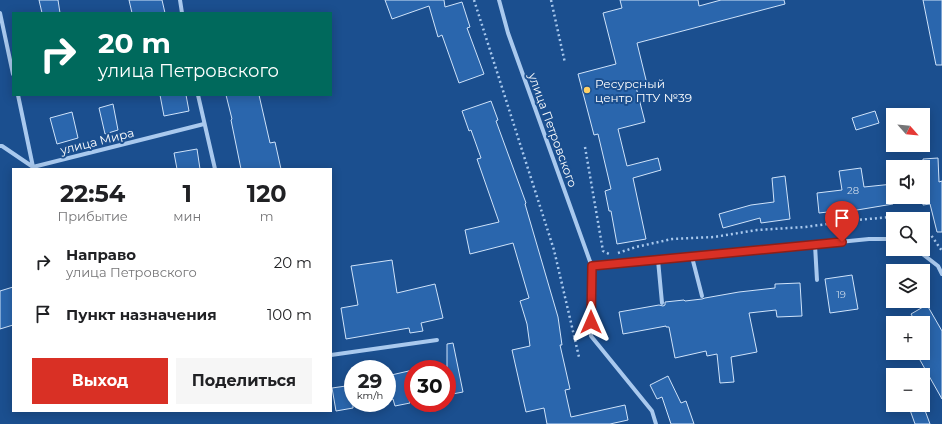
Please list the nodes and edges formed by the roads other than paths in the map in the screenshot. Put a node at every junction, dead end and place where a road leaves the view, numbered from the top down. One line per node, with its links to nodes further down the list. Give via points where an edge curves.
1 (180, 0): 3 (street)
2 (499, 0): 17 (street, улица Петровского, via 508,33)
3 (182, 12)
4 (0, 13): 5 (street)
5 (12, 69)
6 (18, 96): 10 (street)
7 (198, 96): 8 (street)
8 (204, 124): 10 (street, улица Мира); 11 (street)
9 (0, 146): 10 (street)
10 (33, 167)
11 (215, 168)
12 (886, 239): 13 (street)
13 (815, 245): 15 (street); 19 (street)
14 (925, 256): 18 (street, via 938,266)
15 (692, 257): 16 (street); 20 (street)
16 (658, 260): 17 (street); 21 (street)
17 (592, 266): 24 (street, улица Петровского, via 591,336 652,411)
18 (942, 274)
19 (817, 280)
20 (702, 296)
21 (662, 302)
22 (437, 340): 23 (street)
23 (332, 355)
24 (656, 424)

